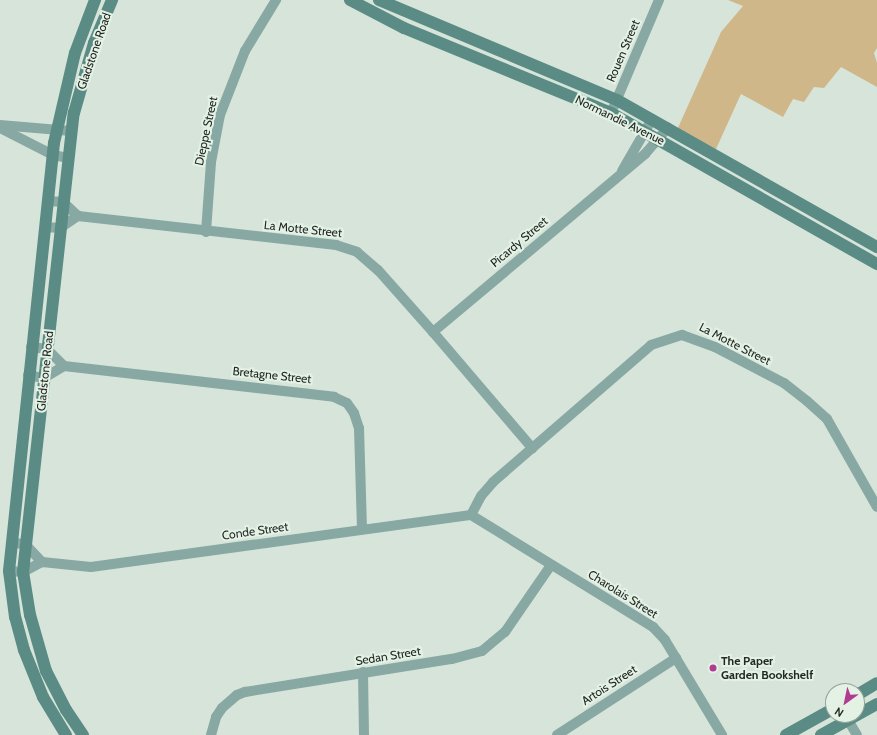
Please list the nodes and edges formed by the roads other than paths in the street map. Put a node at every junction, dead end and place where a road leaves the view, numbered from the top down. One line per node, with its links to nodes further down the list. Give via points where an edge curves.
1 (95, 0): 11 (street, Gladstone Road, via 75,53)
2 (112, 0): 13 (street, Gladstone Road, via 94,43 74,113)
3 (276, 0): 24 (street, Dieppe Street, via 245,51 220,115 210,169)
4 (350, 0): 8 (street, Normandie Avenue, via 404,28)
5 (379, 0): 7 (street, Normandie Avenue)
6 (659, 0): 7 (street, Rouen Street)
7 (617, 100): 8 (street, Rouen Street); 9 (street, Normandie Avenue)
8 (611, 113): 14 (street, Normandie Avenue)
9 (652, 119): 12 (street, Normandie Avenue); 14 (street, Picardy Street)
10 (0, 127): 11 (street); 16 (street)
11 (57, 128): 13 (street); 16 (street, Gladstone Road)
12 (668, 128): 15 (street, Picardy Street); 25 (street, Normandie Avenue)
13 (72, 131): 17 (street, Gladstone Road)
14 (645, 131): 15 (street, Normandie Avenue); 18 (street, Picardy Street)
15 (660, 139): 18 (street, Picardy Street); 26 (street, Normandie Avenue)
16 (53, 155): 17 (street); 19 (street, Gladstone Road)
17 (68, 158): 20 (street, Gladstone Road)
18 (622, 171): 27 (street, Picardy Street)
19 (48, 201): 20 (street); 22 (street, Gladstone Road)
20 (63, 202): 21 (street); 23 (street, Gladstone Road)
21 (78, 216): 23 (street); 24 (street, La Motte Street)
22 (45, 227): 23 (street); 28 (street, Gladstone Road)
23 (60, 228): 29 (street, Gladstone Road)
24 (206, 232): 27 (street, La Motte Street, via 348,248 368,260)
25 (877, 247)
26 (877, 264)
27 (433, 332): 33 (street, La Motte Street)
28 (31, 347): 29 (street); 31 (street, Gladstone Road)
29 (47, 349): 30 (street); 32 (street, Gladstone Road)
30 (64, 366): 32 (street); 36 (street, Bretagne Street, via 320,393 347,403 354,413 358,428)
31 (28, 375): 32 (street); 37 (street, Gladstone Road)
32 (44, 378): 38 (street, Gladstone Road)
33 (532, 448): 34 (street, La Motte Street, via 651,345 672,336 690,335 784,383 827,419); 35 (street, La Motte Street, via 490,485)
34 (877, 507)
35 (471, 515): 36 (street, Conde Street); 40 (street, Charolais Street)
36 (362, 529): 39 (street, Conde Street, via 91,567)
37 (12, 543): 38 (street); 41 (street, Gladstone Road)
38 (25, 544): 39 (street); 42 (street, Gladstone Road)
39 (42, 562): 42 (street)
40 (550, 565): 43 (street, Charolais Street, via 653,627); 44 (street, Sedan Street, via 512,623 489,646 452,659)
41 (9, 572): 42 (street); 52 (street, Gladstone Road, via 15,617 24,650 43,697)
42 (24, 572): 53 (street, Gladstone Road, via 30,615 46,672)
43 (676, 658): 56 (street, Artois Street); 57 (street, Charolais Street)
44 (363, 672): 54 (street, Sedan Street, via 261,688 237,695 216,717); 55 (street)
45 (877, 683): 46 (street)
46 (865, 690)
47 (877, 704): 48 (street)
48 (865, 710)
49 (825, 713): 58 (street)
50 (839, 723): 59 (street)
51 (850, 723): 60 (street)
52 (66, 735)
53 (83, 735)
54 (211, 735)
55 (364, 735)
56 (558, 735)
57 (722, 735)
58 (786, 735)
59 (821, 735)
60 (857, 735)

